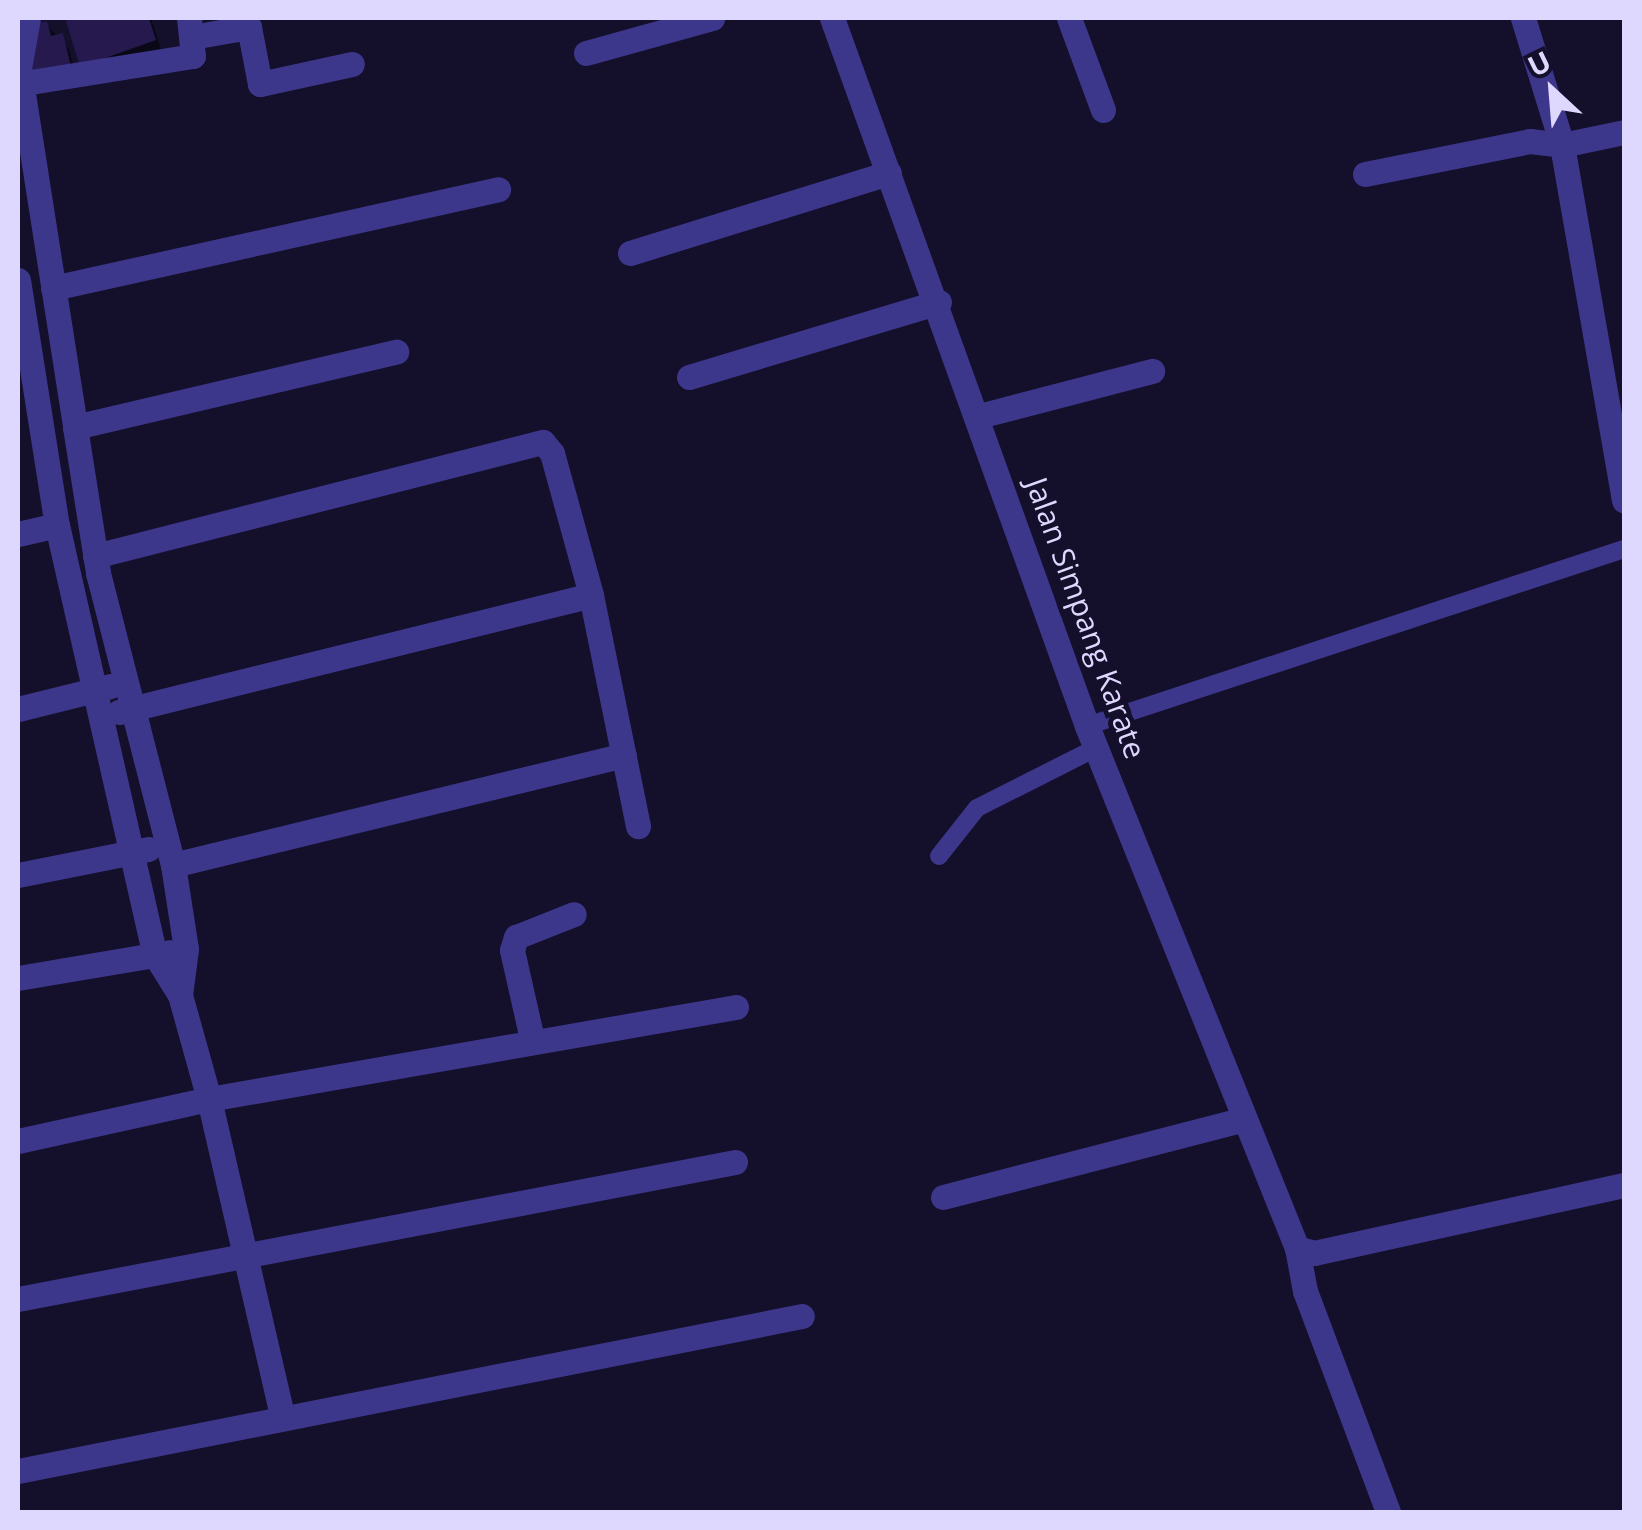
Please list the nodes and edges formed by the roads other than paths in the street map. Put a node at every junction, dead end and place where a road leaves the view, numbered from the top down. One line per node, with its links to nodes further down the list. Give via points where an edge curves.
1 (28, 18): 9 (street)
2 (712, 18): 7 (street)
3 (832, 18): 13 (street, Jalan Simpang Karate)
4 (1069, 18): 10 (street)
5 (1524, 18): 12 (street)
6 (191, 28): 8 (street, via 248,27 260,84); 9 (street, via 193,56)
7 (586, 53)
8 (352, 64)
9 (20, 83): 18 (street)
10 (1103, 110)
11 (1624, 132): 12 (street)
12 (1562, 145): 14 (street, via 1530,141); 23 (street)
13 (889, 173): 16 (street); 19 (street, Jalan Simpang Karate)
14 (1365, 174)
15 (498, 189): 18 (street)
16 (630, 253)
17 (18, 280): 25 (street)
18 (53, 288): 26 (street)
19 (939, 302): 22 (street); 24 (street, Jalan Simpang Karate)
20 (396, 352): 26 (street)
21 (1152, 371): 24 (street)
22 (688, 377)
23 (1616, 378): 27 (street)
24 (979, 416): 38 (street, Jalan Simpang Karate)
25 (40, 419): 26 (street); 28 (street)
26 (74, 422): 31 (street)
27 (1624, 501)
28 (57, 526): 29 (street); 34 (street)
29 (18, 534)
30 (1624, 549): 38 (lane)
31 (95, 556): 32 (street, via 543,442 552,453); 33 (street)
32 (591, 594): 36 (street); 39 (street)
33 (126, 682): 34 (street); 36 (street)
34 (94, 690): 35 (street); 37 (street)
35 (18, 709)
36 (132, 709): 37 (street); 42 (street)
37 (100, 716): 41 (street)
38 (1093, 736): 43 (lane, via 977,808); 53 (street, Jalan Simpang Karate)
39 (624, 755): 40 (street); 42 (street)
40 (638, 826)
41 (132, 852): 42 (street); 44 (street); 47 (street)
42 (171, 855): 46 (street)
43 (939, 856)
44 (18, 875)
45 (574, 914): 51 (street, via 516,937 512,950)
46 (186, 948): 47 (street); 49 (street)
47 (155, 956): 48 (street); 49 (street)
48 (18, 978)
49 (180, 995): 52 (street)
50 (736, 1007): 51 (street)
51 (532, 1039): 52 (street)
52 (208, 1099): 54 (street); 59 (street)
53 (1244, 1119): 57 (street); 58 (street, Jalan Simpang Karate)
54 (18, 1141)
55 (735, 1162): 59 (street)
56 (1624, 1186): 58 (street, via 1314,1253)
57 (943, 1197)
58 (1294, 1242): 64 (street, Jalan Simpang Karate, via 1305,1291)
59 (244, 1253): 60 (street); 62 (street)
60 (18, 1299)
61 (802, 1316): 62 (street)
62 (282, 1416): 63 (street)
63 (18, 1471)
64 (1388, 1512)

